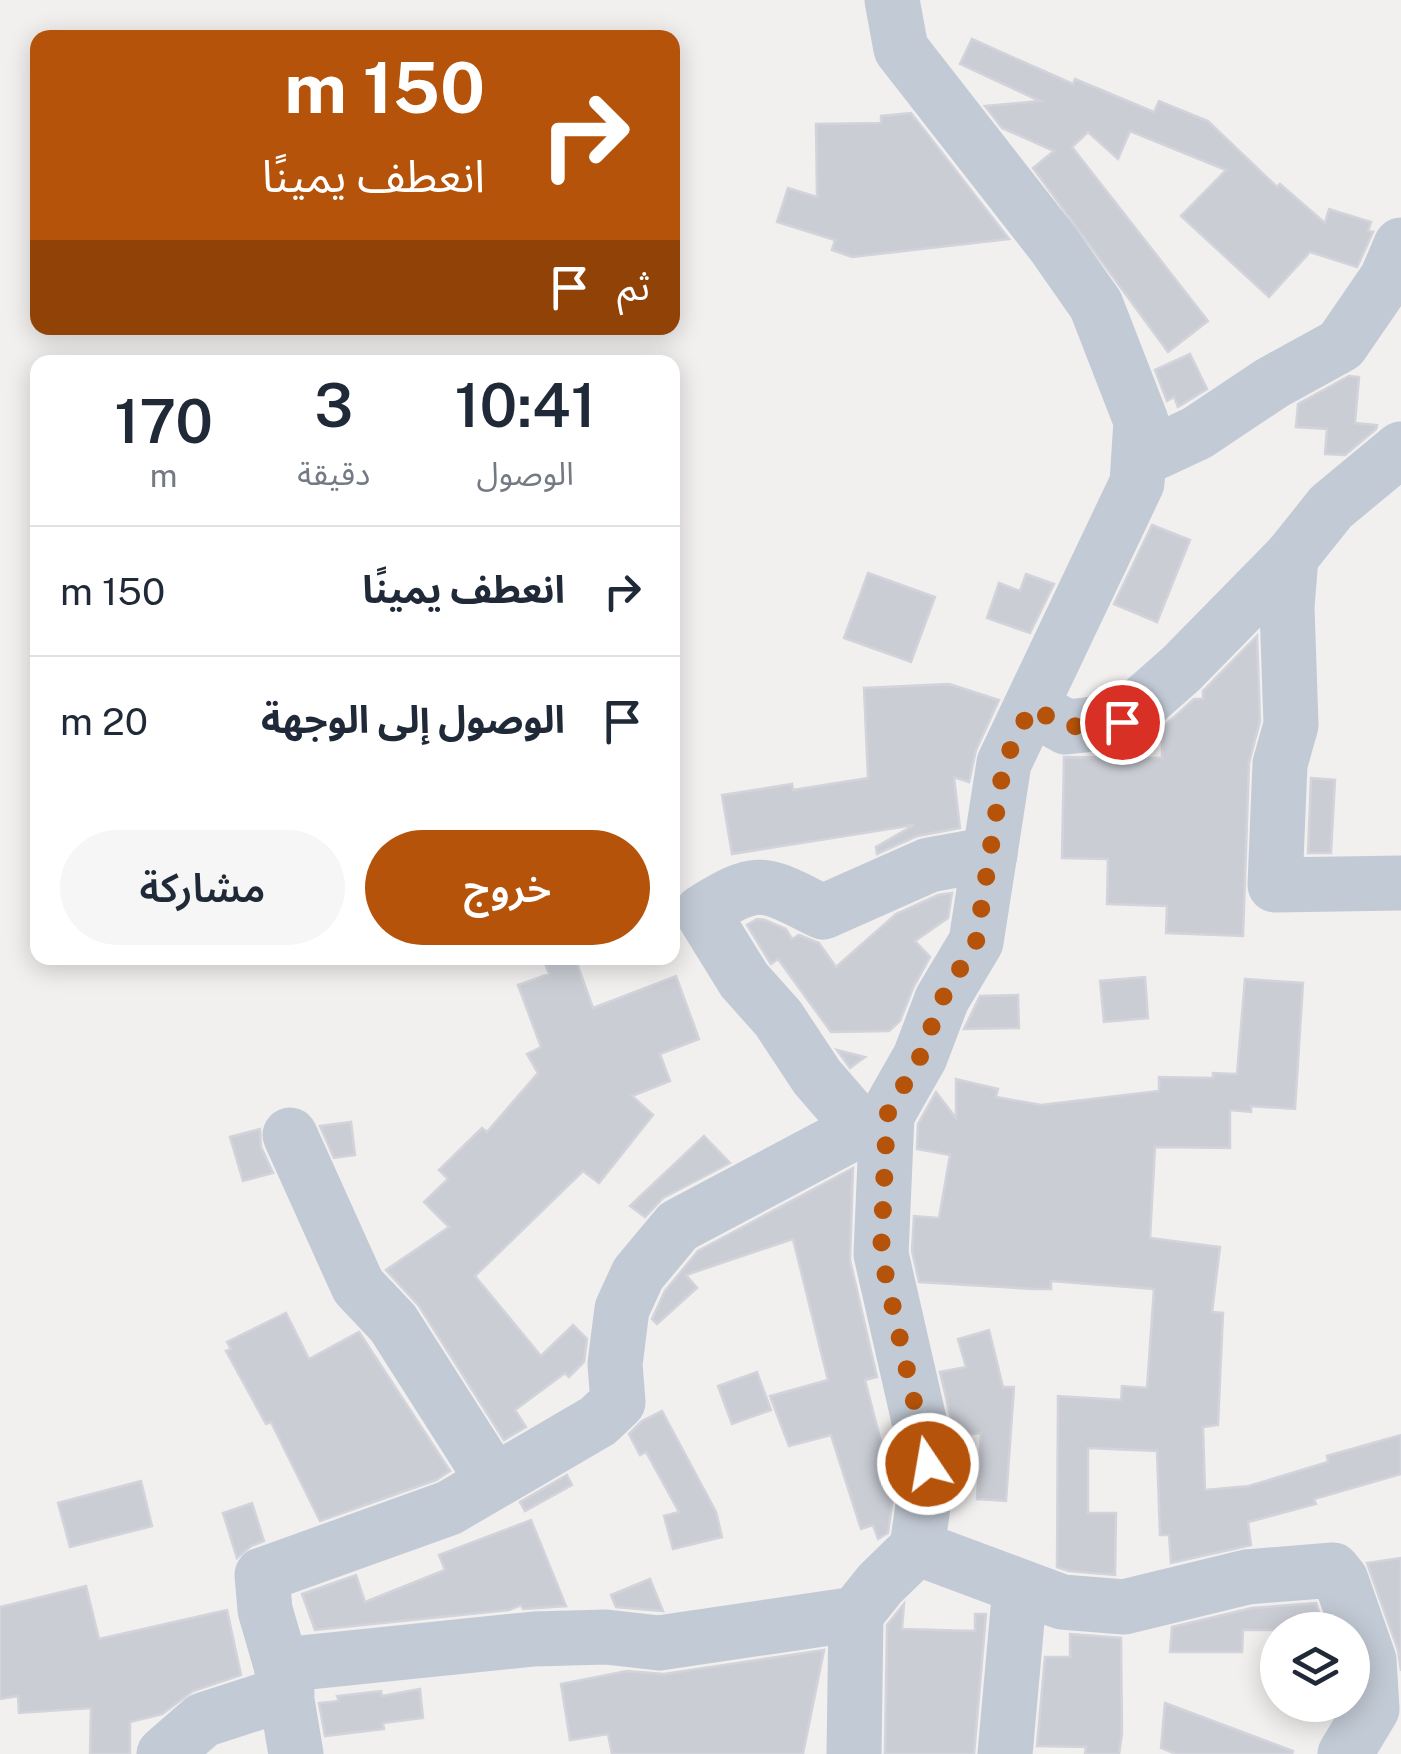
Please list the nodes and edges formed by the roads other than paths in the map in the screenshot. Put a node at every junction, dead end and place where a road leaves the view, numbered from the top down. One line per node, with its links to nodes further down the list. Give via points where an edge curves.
1 (892, 0): 4 (street, via 901,48 1096,305 1140,421)
2 (1401, 245): 4 (street, via 1387,278 1340,345 1198,432)
3 (1401, 449): 5 (street, via 1330,506)
4 (1138, 460): 6 (street, via 1137,483)
5 (1291, 558): 6 (street, via 1122,722 1066,727); 8 (street, via 1291,725 1280,764 1274,885)
6 (1031, 707): 7 (street, via 1004,763)
7 (990, 854): 9 (street, via 976,942 942,999 920,1057); 9 (street, via 929,865 823,912 771,887 740,888 702,912 816,1077)
8 (1401, 883)
9 (875, 1122): 11 (street, via 678,1226 638,1274 622,1310 618,1402 598,1421); 12 (street, via 881,1254 928,1464)
10 (290, 1135): 11 (street, via 358,1286 393,1324)
11 (493, 1480): 15 (street, via 449,1508 262,1575)
12 (917, 1548): 13 (street); 14 (street)
13 (1020, 1587): 19 (street); 20 (street, via 1062,1602 1124,1607 1247,1577 1333,1570 1369,1660 1372,1709)
14 (856, 1614): 15 (street, via 659,1643 606,1636 534,1639); 18 (street)
15 (284, 1679): 16 (street, via 203,1720); 17 (street)
16 (164, 1754)
17 (296, 1754)
18 (854, 1754)
19 (1005, 1754)
20 (1346, 1754)

